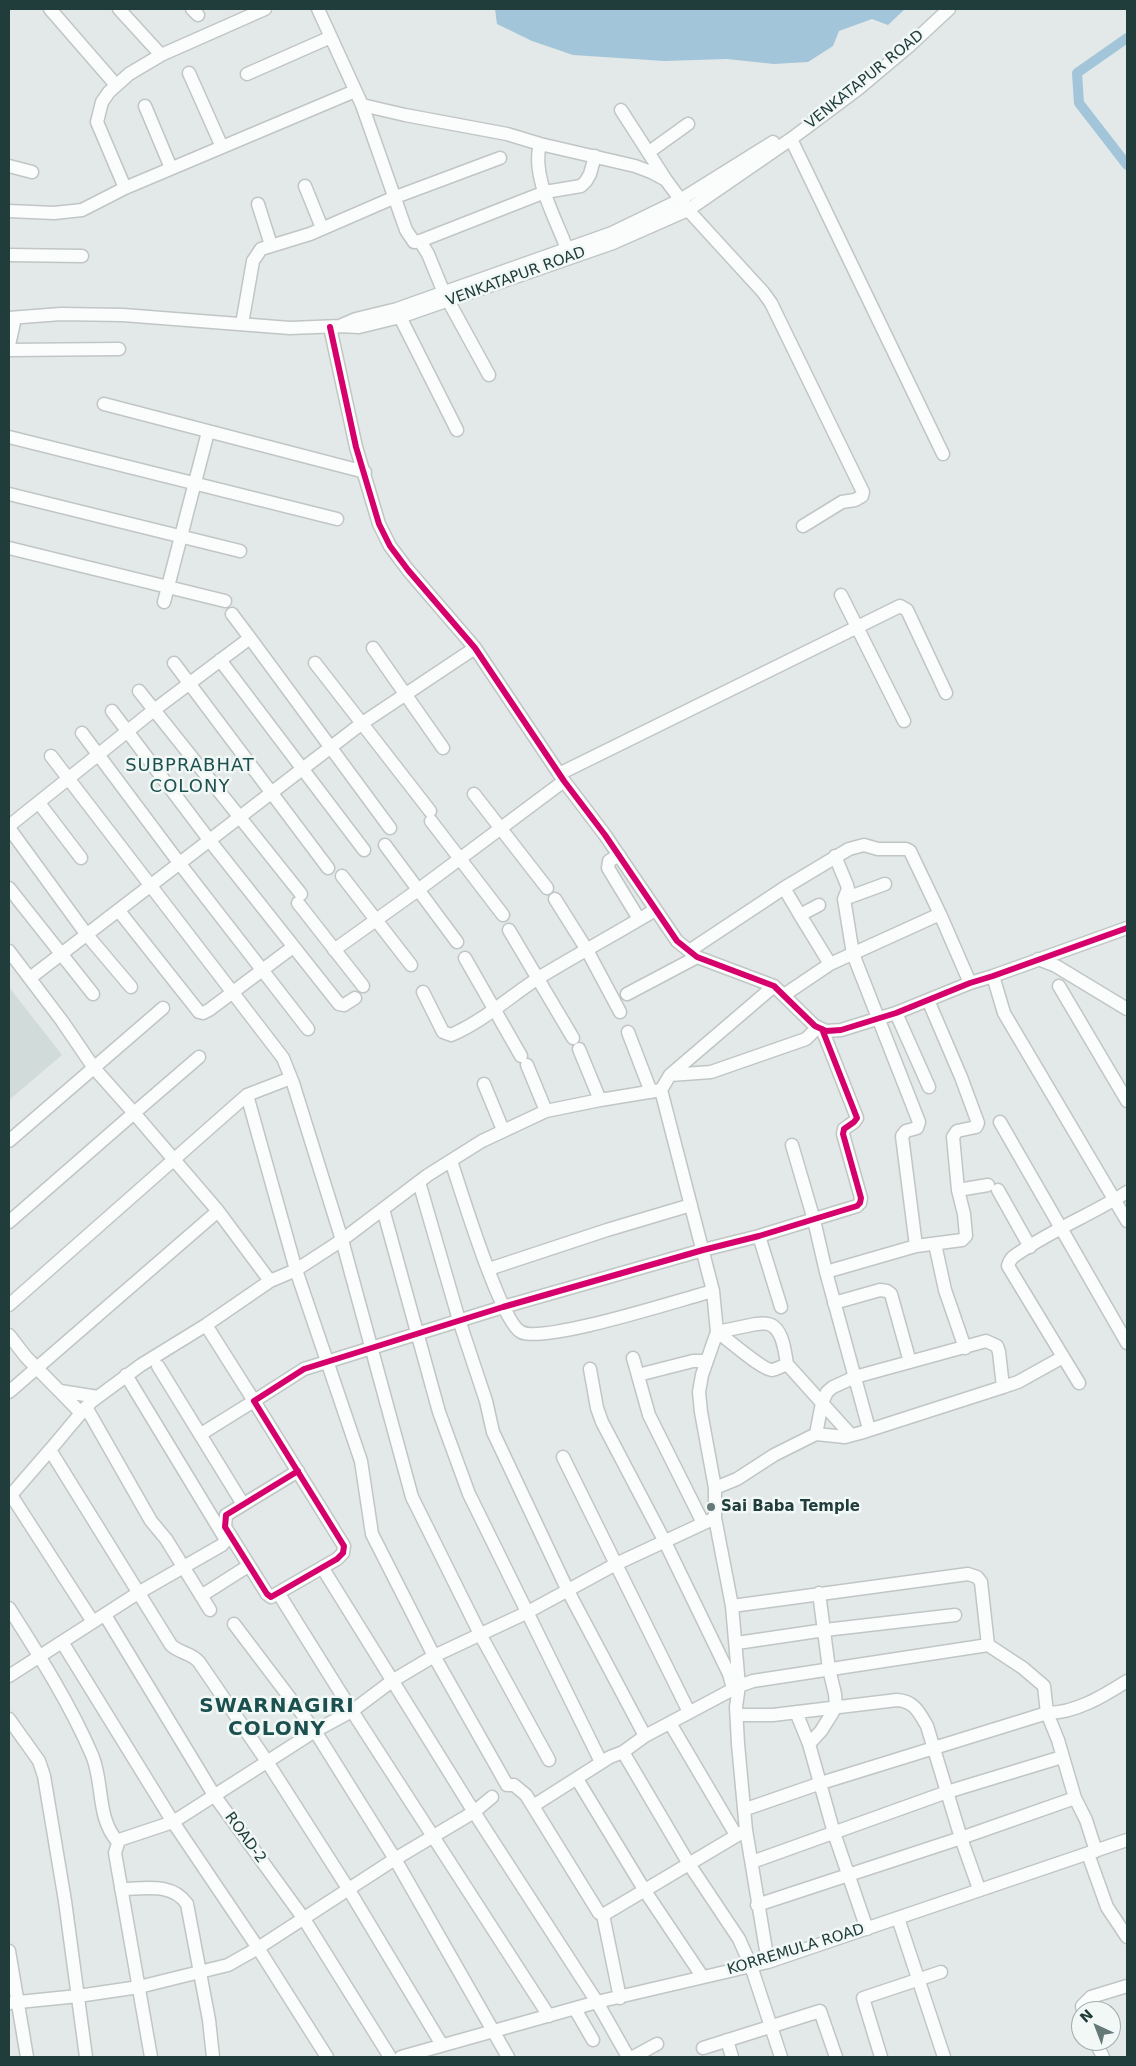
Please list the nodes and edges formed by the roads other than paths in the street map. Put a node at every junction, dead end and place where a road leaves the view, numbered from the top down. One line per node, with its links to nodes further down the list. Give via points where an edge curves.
1 (50, 9): 12 (street)
2 (118, 9): 9 (street)
3 (265, 9): 7 (street)
4 (318, 9): 8 (street)
5 (939, 9): 32 (street, via 853,85 787,133)
6 (949, 9): 18 (street, VENKATAPUR ROAD, via 858,89)
7 (249, 12): 9 (street)
8 (332, 37): 11 (street); 13 (street)
9 (161, 55): 12 (street)
10 (189, 74): 20 (street)
11 (247, 74)
12 (116, 85): 29 (street, via 102,102 97,122)
13 (355, 90): 14 (street); 20 (street)
14 (362, 104): 19 (street, via 507,134); 31 (street)
15 (145, 106): 25 (street)
16 (621, 110): 21 (street)
17 (688, 124): 21 (street)
18 (791, 139): 34 (street, VENKATAPUR ROAD); 55 (street)
19 (540, 144): 22 (street); 30 (street, via 536,156)
20 (222, 147): 25 (street)
21 (649, 152): 27 (street)
22 (594, 156): 27 (street, via 635,166); 30 (street, via 590,174 581,186)
23 (500, 158): 31 (street)
24 (9, 166): 26 (street)
25 (171, 168): 29 (street)
26 (32, 172)
27 (666, 180): 32 (street)
28 (305, 186): 36 (street)
29 (125, 188): 35 (street, via 72,212)
30 (545, 192): 37 (street); 39 (street)
31 (393, 198): 36 (street); 37 (street, via 408,235 414,242)
32 (680, 200): 34 (street); 39 (street, via 612,233)
33 (258, 204): 38 (street)
34 (688, 210): 42 (street, VENKATAPUR ROAD, via 613,243); 60 (street, via 771,303 863,492 855,500 842,502)
35 (9, 211)
36 (322, 228): 38 (street)
37 (420, 241): 42 (street)
38 (271, 245): 45 (street, via 261,249 253,261)
39 (567, 249): 42 (street)
40 (9, 255): 41 (street)
41 (82, 256)
42 (446, 297): 43 (street, VENKATAPUR ROAD); 46 (street); 50 (street)
43 (400, 317): 46 (street, VENKATAPUR ROAD, via 359,327); 52 (street)
44 (12, 318): 45 (street, VENKATAPUR ROAD, via 61,314 123,315); 47 (street)
45 (242, 324): 46 (street, VENKATAPUR ROAD, via 290,328)
46 (335, 326): 56 (street, via 356,447)
47 (9, 344)
48 (119, 349): 49 (street)
49 (9, 350)
50 (489, 375)
51 (104, 404): 53 (street)
52 (457, 430)
53 (208, 432): 56 (street); 57 (street)
54 (9, 437): 57 (street)
55 (944, 454)
56 (365, 472): 72 (street, via 379,524 390,546)
57 (196, 484): 59 (street); 61 (street)
58 (9, 494): 61 (street)
59 (337, 518)
60 (803, 526)
61 (182, 536): 63 (street); 64 (street)
62 (9, 548): 64 (street)
63 (240, 551)
64 (168, 588): 66 (street); 67 (street)
65 (841, 595): 69 (street)
66 (226, 601)
67 (164, 602)
68 (232, 614): 70 (street)
69 (857, 627): 79 (street, via 902,606 907,610); 82 (street); 91 (street)
70 (250, 638): 73 (street); 86 (street)
71 (373, 648): 78 (street)
72 (475, 648): 78 (street); 91 (street)
73 (220, 660): 76 (street); 90 (street)
74 (174, 663): 76 (street)
75 (315, 663): 83 (street)
76 (188, 684): 80 (street); 93 (street)
77 (139, 691): 80 (street)
78 (405, 693): 83 (street); 87 (street)
79 (946, 693)
80 (154, 710): 84 (street); 96 (street)
81 (112, 711): 84 (street)
82 (904, 721)
83 (362, 724): 86 (street); 106 (street)
84 (128, 731): 88 (street); 100 (street)
85 (82, 733): 88 (street)
86 (332, 747): 90 (street); 98 (street)
87 (444, 748)
88 (98, 755): 92 (street); 107 (street)
89 (51, 756): 92 (street)
90 (303, 769): 93 (street); 102 (street)
91 (562, 777): 99 (street); 103 (street)
92 (69, 779): 95 (street); 111 (street)
93 (272, 792): 96 (street); 108 (street)
94 (474, 794): 99 (street)
95 (38, 803): 97 (street); 105 (street)
96 (239, 817): 100 (street); 131 (street)
97 (9, 827): 128 (street)
98 (390, 828)
99 (501, 828): 106 (street); 113 (street)
100 (210, 841): 107 (street); 130 (street)
101 (385, 845): 115 (street)
102 (364, 850)
103 (619, 855): 119 (street); 124 (street, via 609,861 608,868)
104 (835, 856): 114 (street); 117 (street, via 848,889); 121 (street, via 864,845 878,849 906,849 916,861)
105 (81, 858)
106 (460, 859): 115 (street); 122 (street)
107 (180, 864): 111 (street); 141 (street)
108 (328, 868)
109 (342, 876): 125 (street)
110 (884, 884): 117 (street)
111 (150, 887): 120 (street); 150 (street)
112 (9, 888): 134 (street)
113 (547, 888)
114 (784, 888): 123 (street); 135 (street)
115 (418, 890): 125 (street); 129 (street)
116 (555, 899): 132 (street)
117 (844, 899): 136 (street)
118 (819, 906): 123 (street)
119 (655, 910): 124 (street); 135 (street, via 677,941)
120 (119, 911): 128 (street); 150 (street, via 199,1012 209,1010)
121 (940, 914): 136 (street); 145 (street)
122 (503, 915)
123 (800, 915): 139 (street)
124 (639, 919): 132 (street)
125 (376, 920): 131 (street); 140 (street)
126 (1127, 928): 138 (street)
127 (509, 930): 144 (street)
128 (87, 935): 134 (street); 148 (street)
129 (457, 942)
130 (293, 947): 141 (street); 154 (street, via 339,1004 344,1005)
131 (334, 950): 146 (street)
132 (587, 950): 144 (street); 159 (street)
133 (9, 951): 143 (street)
134 (62, 954): 143 (street); 152 (street)
135 (694, 954): 149 (street); 153 (street)
136 (853, 954): 139 (street); 161 (street)
137 (465, 958): 158 (street)
138 (1038, 959): 142 (street); 157 (street, via 1056,966)
139 (830, 964): 149 (street)
140 (411, 965)
141 (262, 969): 150 (street); 163 (street)
142 (993, 976): 145 (street); 186 (street, via 1004,1013)
143 (30, 978): 166 (street)
144 (538, 978): 158 (street); 173 (street, via 576,1044)
145 (970, 983): 155 (street)
146 (363, 986)
147 (1059, 986): 174 (street)
148 (130, 987)
149 (779, 990): 162 (street, via 799,1012); 167 (street)
150 (232, 992): 168 (street, via 281,1056)
151 (423, 992): 158 (street, via 446,1034 462,1030)
152 (93, 994)
153 (626, 994)
154 (355, 998)
155 (928, 1000): 160 (street); 184 (street, via 978,1123 976,1127 957,1131 953,1137)
156 (163, 1008): 166 (street)
157 (1127, 1009)
158 (495, 1010): 175 (street, via 524,1060)
159 (620, 1012)
160 (896, 1013): 161 (street); 170 (street)
161 (877, 1019): 162 (street, via 841,1030); 197 (street, via 919,1122 917,1128 906,1131 902,1136)
162 (820, 1028): 167 (street, via 806,1039 711,1072); 190 (street, via 857,1118 844,1129 843,1134 861,1200 857,1206)
163 (308, 1029)
164 (628, 1032): 171 (street)
165 (199, 1057): 176 (street)
166 (94, 1068): 176 (street); 179 (street)
167 (670, 1075): 171 (street)
168 (291, 1078): 172 (street); 195 (street)
169 (484, 1084): 178 (street)
170 (929, 1087)
171 (656, 1091): 173 (street); 187 (street)
172 (247, 1095): 181 (street); 201 (street)
173 (600, 1100): 175 (street)
174 (1127, 1101)
175 (546, 1111): 178 (street)
176 (134, 1113): 181 (street); 192 (street)
177 (1000, 1122): 193 (street)
178 (503, 1130): 182 (street)
179 (9, 1142)
180 (792, 1145): 190 (street)
181 (174, 1159): 189 (street); 206 (street)
182 (451, 1161): 183 (street); 200 (street)
183 (419, 1182): 188 (street); 209 (street)
184 (958, 1190): 196 (street, via 966,1236 962,1240); 198 (street, via 993,1188)
185 (1127, 1192): 186 (street)
186 (1115, 1200): 191 (street); 193 (street)
187 (692, 1205): 199 (street); 200 (street)
188 (383, 1209): 195 (street); 212 (street)
189 (218, 1211): 203 (street); 224 (street)
190 (814, 1220): 194 (street); 202 (street)
191 (1127, 1221)
192 (9, 1222)
193 (1061, 1230): 198 (street); 214 (street)
194 (759, 1236): 199 (street); 208 (street)
195 (342, 1240): 201 (street); 216 (street)
196 (936, 1244): 197 (street); 215 (street, via 946,1290)
197 (916, 1246): 202 (street)
198 (1030, 1246): 217 (street, via 1012,1258 1008,1266)
199 (703, 1250): 204 (street); 207 (street)
200 (489, 1269): 207 (street)
201 (296, 1270): 203 (street); 220 (street)
202 (826, 1272): 205 (street)
203 (270, 1281): 210 (street)
204 (713, 1291): 207 (street, via 578,1329 547,1334 522,1333 513,1326); 211 (street)
205 (834, 1303): 221 (street, via 880,1290 891,1294); 228 (street)
206 (9, 1305)
207 (502, 1307): 209 (street)
208 (781, 1307)
209 (459, 1320): 212 (street); 254 (street, via 493,1432)
210 (206, 1324): 226 (street); 234 (street)
211 (717, 1332): 219 (street); 222 (street, via 761,1367 772,1370); 222 (street, via 769,1324 784,1342)
212 (416, 1334): 216 (street); 262 (street, via 439,1412 469,1494)
213 (9, 1336): 224 (street)
214 (1127, 1343)
215 (965, 1348): 221 (street); 230 (street, via 986,1341 996,1346 1000,1352)
216 (370, 1350): 220 (street); 268 (street, via 412,1497)
217 (1063, 1357): 229 (street); 230 (street)
218 (633, 1358): 227 (street)
219 (707, 1361): 227 (street, via 693,1361); 244 (street, via 700,1399)
220 (328, 1362): 234 (street, via 304,1369); 272 (street, via 361,1461 372,1534)
221 (910, 1362): 228 (street)
222 (787, 1364): 235 (street)
223 (158, 1366): 238 (street)
224 (37, 1368): 231 (street); 232 (street)
225 (590, 1369): 249 (street, via 602,1422)
226 (126, 1375): 233 (street); 251 (street, via 226,1540)
227 (638, 1375): 248 (street, via 649,1415)
228 (855, 1377): 235 (street, via 833,1387); 237 (street)
229 (1079, 1382)
230 (1003, 1387): 237 (street)
231 (60, 1391): 233 (street); 236 (street)
232 (9, 1392)
233 (98, 1397): 236 (street)
234 (254, 1400): 238 (street); 243 (street)
235 (822, 1402): 239 (street); 240 (street)
236 (84, 1410): 241 (street); 251 (street)
237 (869, 1429): 240 (street)
238 (201, 1434): 246 (street)
239 (816, 1434): 240 (street); 244 (street)
240 (851, 1435)
241 (50, 1450): 245 (street); 255 (street)
242 (563, 1457): 250 (street)
243 (298, 1471): 243 (street, via 226,1515 224,1520 225,1527 271,1597 343,1554 344,1546)
244 (715, 1488): 247 (street)
245 (10, 1496): 265 (street)
246 (241, 1501)
247 (716, 1518): 248 (street); 259 (street)
248 (702, 1523): 249 (street)
249 (665, 1542): 250 (street); 278 (street)
250 (616, 1564): 254 (street); 281 (street)
251 (183, 1568): 255 (street); 257 (street)
252 (245, 1568): 257 (street)
253 (325, 1572): 276 (street)
254 (568, 1591): 262 (street); 288 (street)
255 (138, 1593): 263 (street); 295 (street, via 171,1645 199,1662)
256 (819, 1593): 259 (street); 267 (street); 271 (street, via 968,1574 981,1582)
257 (201, 1596): 261 (street)
258 (282, 1599): 280 (street)
259 (732, 1606): 270 (street)
260 (9, 1608): 273 (street)
261 (210, 1610)
262 (526, 1613): 268 (street); 294 (street)
263 (105, 1614): 265 (street); 299 (street, ROAD-2)
264 (955, 1615): 267 (street)
265 (93, 1622): 269 (street)
266 (234, 1624): 287 (street)
267 (824, 1630): 270 (street); 274 (street)
268 (480, 1634): 272 (street); 293 (street)
269 (62, 1642): 273 (street); 305 (street)
270 (737, 1643): 278 (street)
271 (988, 1645): 274 (street); 283 (street, via 1024,1668 1044,1686)
272 (434, 1656): 276 (street); 302 (street, via 507,1785 518,1787)
273 (40, 1657): 275 (street); 311 (street, via 92,1755 107,1824)
274 (829, 1669): 278 (street, via 753,1681); 279 (street)
275 (9, 1676)
276 (392, 1681): 280 (street); 304 (street)
277 (1127, 1681): 283 (street, via 1079,1706 1061,1713)
278 (736, 1687): 281 (street); 284 (street)
279 (836, 1707): 282 (street); 289 (street); 290 (street, via 906,1700 918,1710 927,1726)
280 (352, 1711): 287 (street); 308 (street)
281 (689, 1712): 286 (street)
282 (796, 1712): 284 (street); 289 (street)
283 (1047, 1713): 290 (street); 292 (street)
284 (737, 1715): 303 (street)
285 (9, 1719): 337 (street, via 39,1761 44,1776)
286 (670, 1723): 288 (street); 306 (street)
287 (315, 1731): 295 (street); 313 (street)
288 (646, 1736): 291 (street)
289 (809, 1744): 297 (street)
290 (933, 1748): 297 (street); 298 (street)
291 (623, 1752): 294 (street); 315 (street)
292 (1062, 1757): 298 (street); 301 (street)
293 (549, 1760)
294 (601, 1762): 296 (street)
295 (268, 1763): 299 (street); 319 (street)
296 (577, 1779): 302 (street); 320 (street)
297 (821, 1783): 303 (street); 307 (street)
298 (947, 1792): 307 (street); 309 (street)
299 (214, 1795): 305 (street); 324 (street, ROAD-2)
300 (492, 1797): 304 (street)
301 (1074, 1798): 309 (street); 312 (street, via 1086,1820)
302 (533, 1806): 322 (street)
303 (746, 1809): 306 (street)
304 (474, 1812): 308 (street); 341 (street)
305 (173, 1822): 311 (street); 327 (street)
306 (741, 1832): 314 (street); 315 (street)
307 (834, 1833): 314 (street); 316 (street)
308 (432, 1836): 313 (street); 343 (street)
309 (961, 1838): 316 (street); 317 (street)
310 (1127, 1840): 312 (street, KORREMULA ROAD)
311 (118, 1842): 318 (street, via 114,1853)
312 (1092, 1853): 317 (street, KORREMULA ROAD); 326 (street, via 1107,1907)
313 (395, 1859): 319 (street); 345 (street)
314 (752, 1862): 321 (street)
315 (689, 1864): 320 (street); 330 (street, via 739,1939)
316 (848, 1875): 321 (street); 325 (street)
317 (979, 1889): 323 (street, KORREMULA ROAD)
318 (121, 1890): 332 (street, via 159,1888 176,1893 183,1899 187,1904); 336 (street)
319 (349, 1890): 324 (street); 348 (street)
320 (645, 1891): 322 (street); 333 (street)
321 (758, 1905): 329 (street)
322 (603, 1915): 338 (street)
323 (898, 1918): 325 (street, KORREMULA ROAD); 334 (street)
324 (304, 1919): 327 (street); 357 (street, ROAD-2)
325 (867, 1929): 329 (street, KORREMULA ROAD)
326 (1127, 1937)
327 (258, 1948): 332 (street, via 228,1965); 356 (street)
328 (9, 1951): 340 (street)
329 (768, 1962): 330 (street, KORREMULA ROAD)
330 (751, 1966): 333 (street, KORREMULA ROAD); 344 (street)
331 (941, 1972): 334 (street)
332 (200, 1973): 336 (street); 355 (street)
333 (702, 1976): 338 (street, KORREMULA ROAD)
334 (919, 1978): 365 (street, via 863,1998); 366 (street)
335 (1127, 1986): 339 (street)
336 (139, 1987): 337 (street); 354 (street)
337 (78, 1996): 340 (street); 353 (street)
338 (620, 1998): 341 (street, KORREMULA ROAD)
339 (1086, 2001)
340 (13, 2002): 352 (street)
341 (597, 2002): 342 (street, KORREMULA ROAD); 360 (street)
342 (574, 2009): 343 (street, KORREMULA ROAD); 346 (street)
343 (549, 2016): 345 (street, KORREMULA ROAD)
344 (771, 2026): 347 (street); 363 (street); 364 (street, via 820,2011)
345 (493, 2031): 348 (street, KORREMULA ROAD); 359 (street)
346 (593, 2040)
347 (727, 2040): 350 (street); 362 (street)
348 (442, 2044): 351 (street, KORREMULA ROAD)
349 (657, 2044): 361 (street)
350 (703, 2048)
351 (425, 2054): 358 (street, KORREMULA ROAD)
352 (27, 2057)
353 (86, 2057)
354 (151, 2057)
355 (213, 2057)
356 (327, 2057)
357 (390, 2057)
358 (401, 2057)
359 (508, 2057)
360 (628, 2057)
361 (633, 2057)
362 (732, 2057)
363 (781, 2057)
364 (836, 2057)
365 (881, 2057)
366 (944, 2057)

